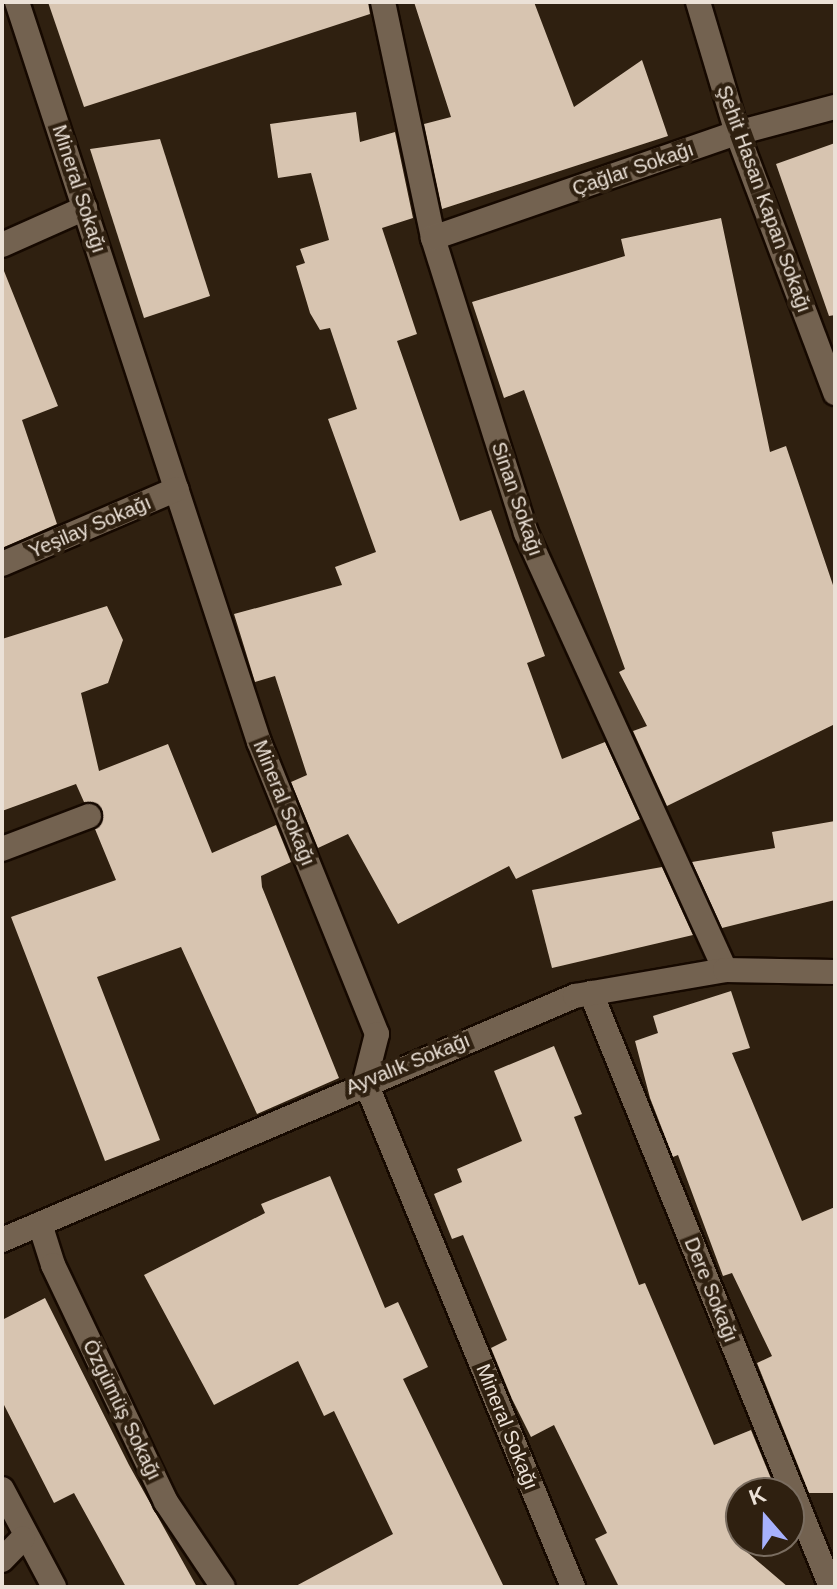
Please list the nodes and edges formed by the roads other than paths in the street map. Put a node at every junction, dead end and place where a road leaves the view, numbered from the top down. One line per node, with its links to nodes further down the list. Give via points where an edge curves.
1 (17, 2): 6 (street, Mineral Sokağı)
2 (383, 2): 7 (street, Sinan Sokağı)
3 (698, 2): 5 (street, Şehit Hasan Kapan Sokağı)
4 (835, 107): 5 (street, Çağlar Sokağı)
5 (737, 133): 7 (street, Çağlar Sokağı); 9 (street, Şehit Hasan Kapan Sokağı)
6 (85, 208): 8 (street); 10 (street, Mineral Sokağı)
7 (433, 238): 14 (street, Sinan Sokağı, via 526,533)
8 (2, 245)
9 (835, 393)
10 (177, 489): 11 (street, Yeşilay Sokağı); 17 (street, Mineral Sokağı, via 259,742 377,1034)
11 (2, 564)
12 (89, 816): 13 (street)
13 (2, 849)
14 (725, 970): 15 (street, Ayvalık Sokağı); 16 (street, Ayvalık Sokağı)
15 (835, 972)
16 (591, 993): 17 (street, Ayvalık Sokağı); 26 (street, Dere Sokağı)
17 (365, 1081): 18 (street, Ayvalık Sokağı); 25 (street, Mineral Sokağı)
18 (40, 1224): 19 (street, Ayvalık Sokağı); 24 (street, Özgümüş Sokağı, via 53,1265 166,1502)
19 (2, 1240)
20 (2, 1489): 21 (street)
21 (23, 1538): 22 (street); 23 (street)
22 (2, 1560)
23 (54, 1587)
24 (223, 1587)
25 (573, 1587)
26 (831, 1587)

